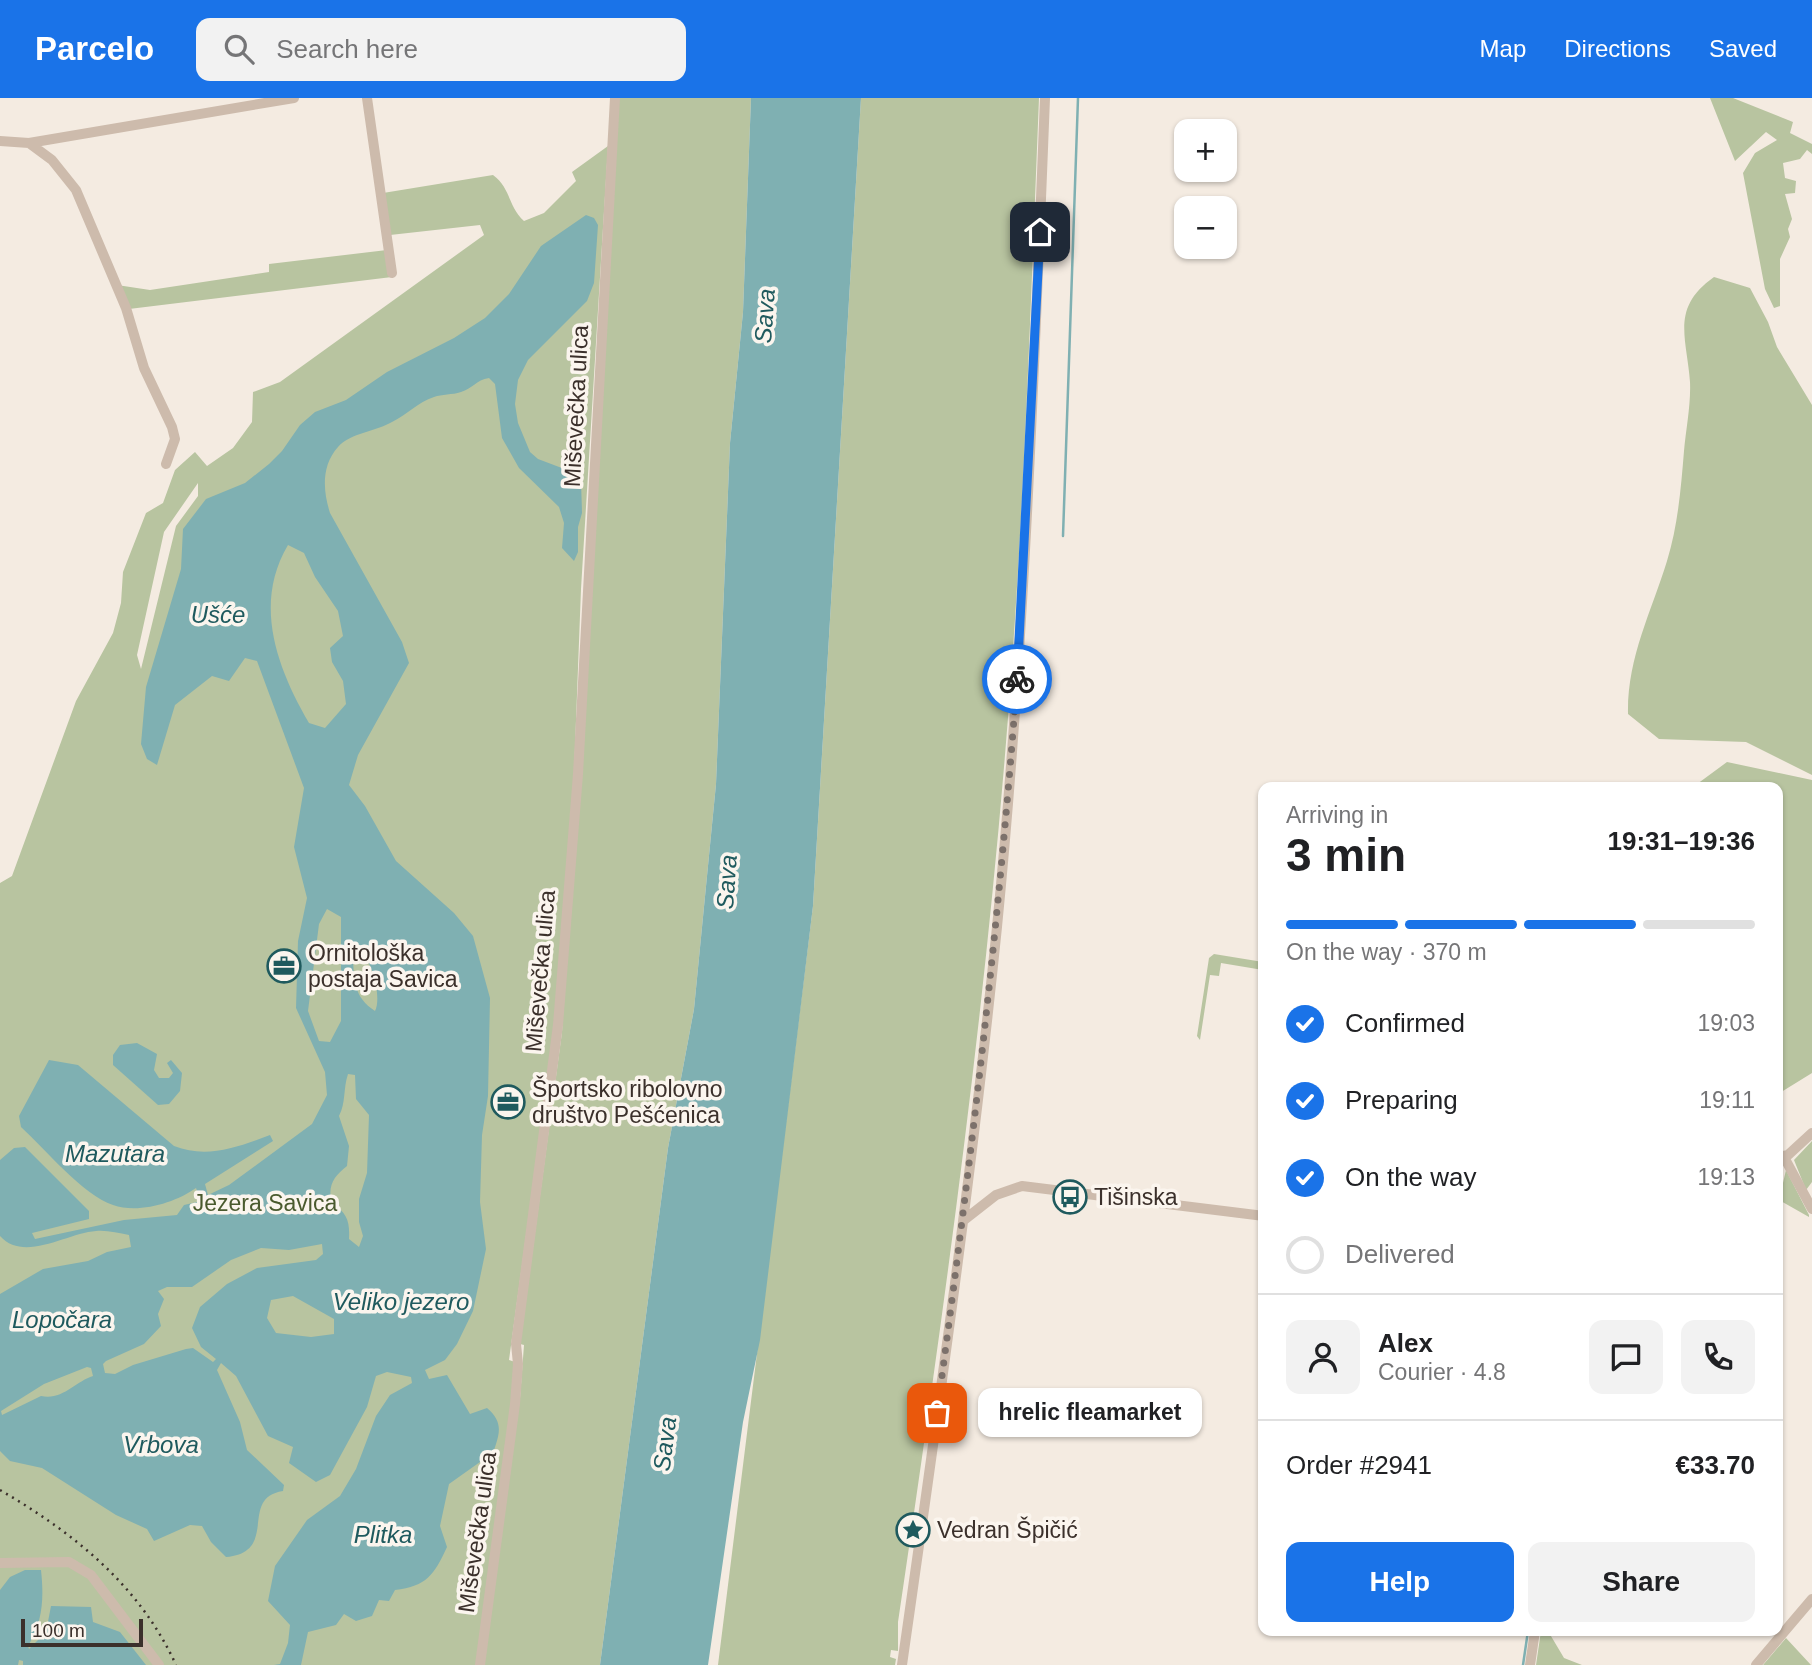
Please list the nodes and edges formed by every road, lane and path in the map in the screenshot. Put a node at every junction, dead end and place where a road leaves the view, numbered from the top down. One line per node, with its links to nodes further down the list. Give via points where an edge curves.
1 (294, 98): 6 (street)
2 (367, 98): 7 (street)
3 (615, 98): 21 (street, Miševečka ulica, via 578,774 558,1025)
4 (1045, 98): 14 (street, via 1034,394 1014,717 997,928)
5 (0, 141): 6 (street)
6 (29, 143): 8 (street, via 52,160 76,190 176,439)
7 (392, 273)
8 (166, 464)
9 (1812, 1133): 10 (street)
10 (1783, 1155)
11 (1783, 1160): 12 (street)
12 (1812, 1209)
13 (1258, 1215): 14 (street, via 1022,1186 996,1195)
14 (963, 1221): 22 (street)
15 (0, 1563): 20 (street, via 69,1562 91,1575)
16 (1812, 1599): 17 (street)
17 (1783, 1633)
18 (1534, 1636): 23 (street)
19 (1781, 1636): 24 (street)
20 (159, 1665)
21 (480, 1665)
22 (902, 1665)
23 (1530, 1665)
24 (1756, 1665)

